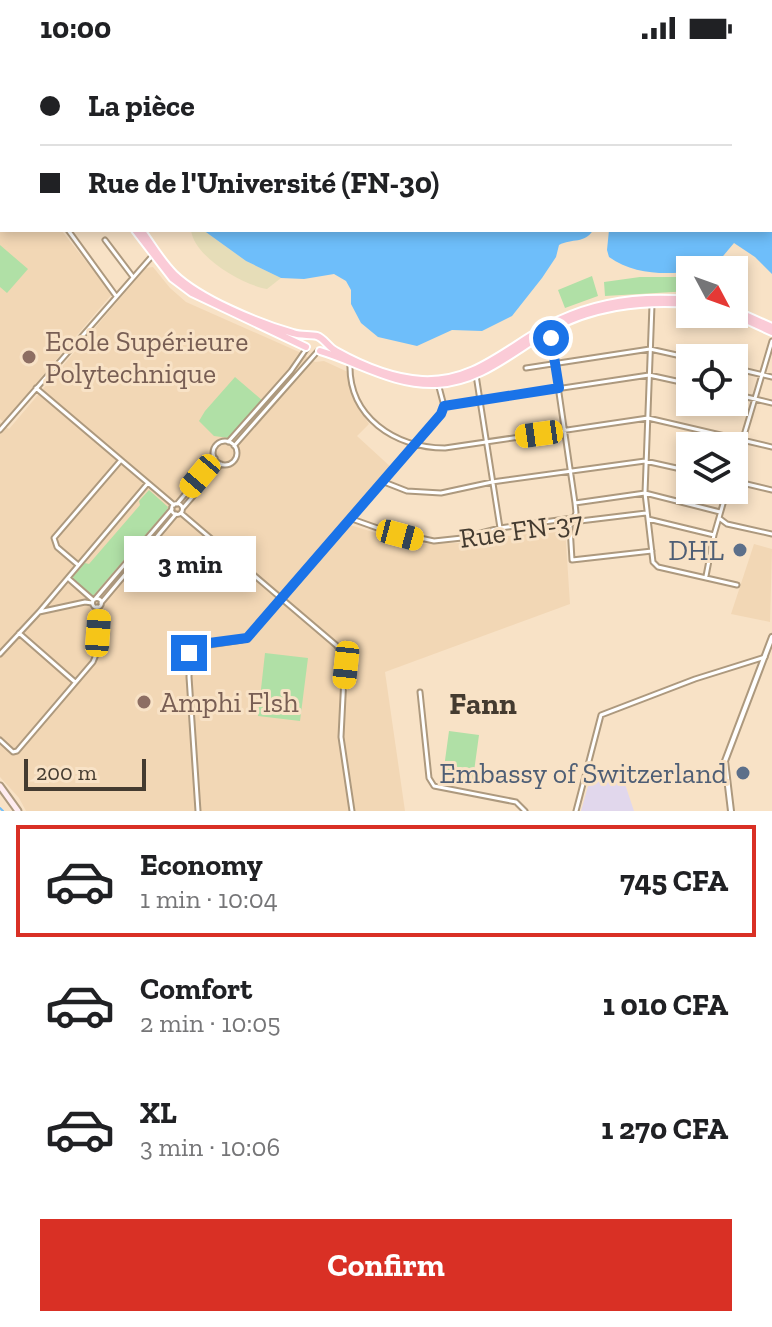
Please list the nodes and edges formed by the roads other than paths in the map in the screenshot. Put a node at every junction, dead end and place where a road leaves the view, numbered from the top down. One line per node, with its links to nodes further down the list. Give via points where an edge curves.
1 (69, 232): 7 (street)
2 (136, 232): 5 (highway)
3 (142, 232): 13 (highway, via 166,264 196,291)
4 (105, 240): 6 (street)
5 (153, 255): 6 (street); 17 (highway, via 192,293)
6 (133, 277): 7 (street)
7 (116, 296): 31 (street)
8 (676, 302): 15 (highway, via 622,302 581,311 482,368 443,379 394,375)
9 (676, 303): 10 (highway)
10 (652, 305): 18 (street); 26 (highway, via 570,320)
11 (748, 319): 12 (highway)
12 (772, 329)
13 (311, 336): 15 (highway); 17 (highway)
14 (551, 338): 22 (street)
15 (322, 340): 19 (highway)
16 (772, 341): 25 (street)
17 (307, 348): 19 (highway); 45 (street)
18 (650, 349): 20 (street); 22 (street); 27 (street)
19 (319, 352): 21 (highway); 46 (street)
20 (676, 355)
21 (350, 363): 30 (highway, via 393,379); 47 (street, via 355,392 370,418 390,436)
22 (555, 363): 23 (street); 32 (street)
23 (526, 368)
24 (748, 371): 25 (street)
25 (761, 374): 28 (street); 35 (street)
26 (476, 375): 30 (highway); 34 (street)
27 (649, 375): 29 (street); 32 (street); 38 (street)
28 (772, 377)
29 (676, 381)
30 (439, 384): 37 (street)
31 (36, 388): 39 (street); 50 (street)
32 (559, 388): 34 (street); 40 (street)
33 (748, 398): 35 (street)
34 (479, 399): 37 (street); 43 (street)
35 (754, 399): 36 (street); 42 (street)
36 (772, 403)
37 (444, 406): 47 (street)
38 (648, 418): 40 (street); 41 (street); 51 (street)
39 (0, 430)
40 (565, 430): 43 (street); 54 (street)
41 (708, 432)
42 (744, 432)
43 (487, 441): 47 (street, via 445,448); 56 (street)
44 (748, 441): 48 (street)
45 (228, 442): 46 (street); 49 (street, via 215,447)
46 (234, 446): 52 (street, via 235,459)
47 (413, 446): 55 (street)
48 (772, 447)
49 (215, 458): 52 (street); 63 (street)
50 (121, 460): 57 (street); 75 (street, via 54,538)
51 (645, 461): 53 (street); 54 (street); 60 (street)
52 (221, 464): 64 (street)
53 (676, 468)
54 (571, 472): 56 (street); 61 (street)
55 (384, 482): 56 (street, via 429,493); 67 (street)
56 (492, 482): 71 (street)
57 (148, 483): 63 (street); 75 (street)
58 (748, 484): 59 (street)
59 (772, 490)
60 (645, 493): 61 (street); 65 (street); 66 (street)
61 (575, 503): 68 (street)
62 (723, 504): 65 (street)
63 (175, 506): 64 (street); 64 (street); 80 (street)
64 (180, 512): 79 (street); 81 (street)
65 (720, 512): 69 (street)
66 (646, 513): 68 (street, Rue FN-37); 70 (street)
67 (352, 518): 71 (street, Rue FN-37, via 434,541); 79 (street)
68 (573, 518): 71 (street, Rue FN-37); 74 (street, via 573,560)
69 (719, 518): 72 (street); 73 (street)
70 (647, 519): 73 (street); 74 (street)
71 (500, 528)
72 (772, 534)
73 (714, 535): 76 (street)
74 (652, 551): 76 (street, via 658,567)
75 (79, 565): 77 (street)
76 (706, 576): 78 (street)
77 (68, 578): 80 (street); 83 (street)
78 (737, 585)
79 (281, 598): 93 (street, via 247,638 189,650); 94 (street, via 345,656 341,737)
80 (94, 601): 81 (street); 82 (street); 83 (street)
81 (101, 603): 82 (street)
82 (97, 607): 88 (street, via 95,658)
83 (39, 612): 84 (street)
84 (19, 633): 86 (street); 88 (street)
85 (772, 637): 87 (street)
86 (0, 654)
87 (765, 657): 96 (street, via 601,715); 97 (street, via 724,763)
88 (75, 682): 90 (street, via 17,751)
89 (420, 692): 95 (street, via 434,786 516,802)
90 (0, 740)
91 (0, 786): 92 (main road)
92 (18, 811)
93 (198, 811)
94 (352, 811)
95 (525, 811)
96 (576, 811)
97 (731, 811)

